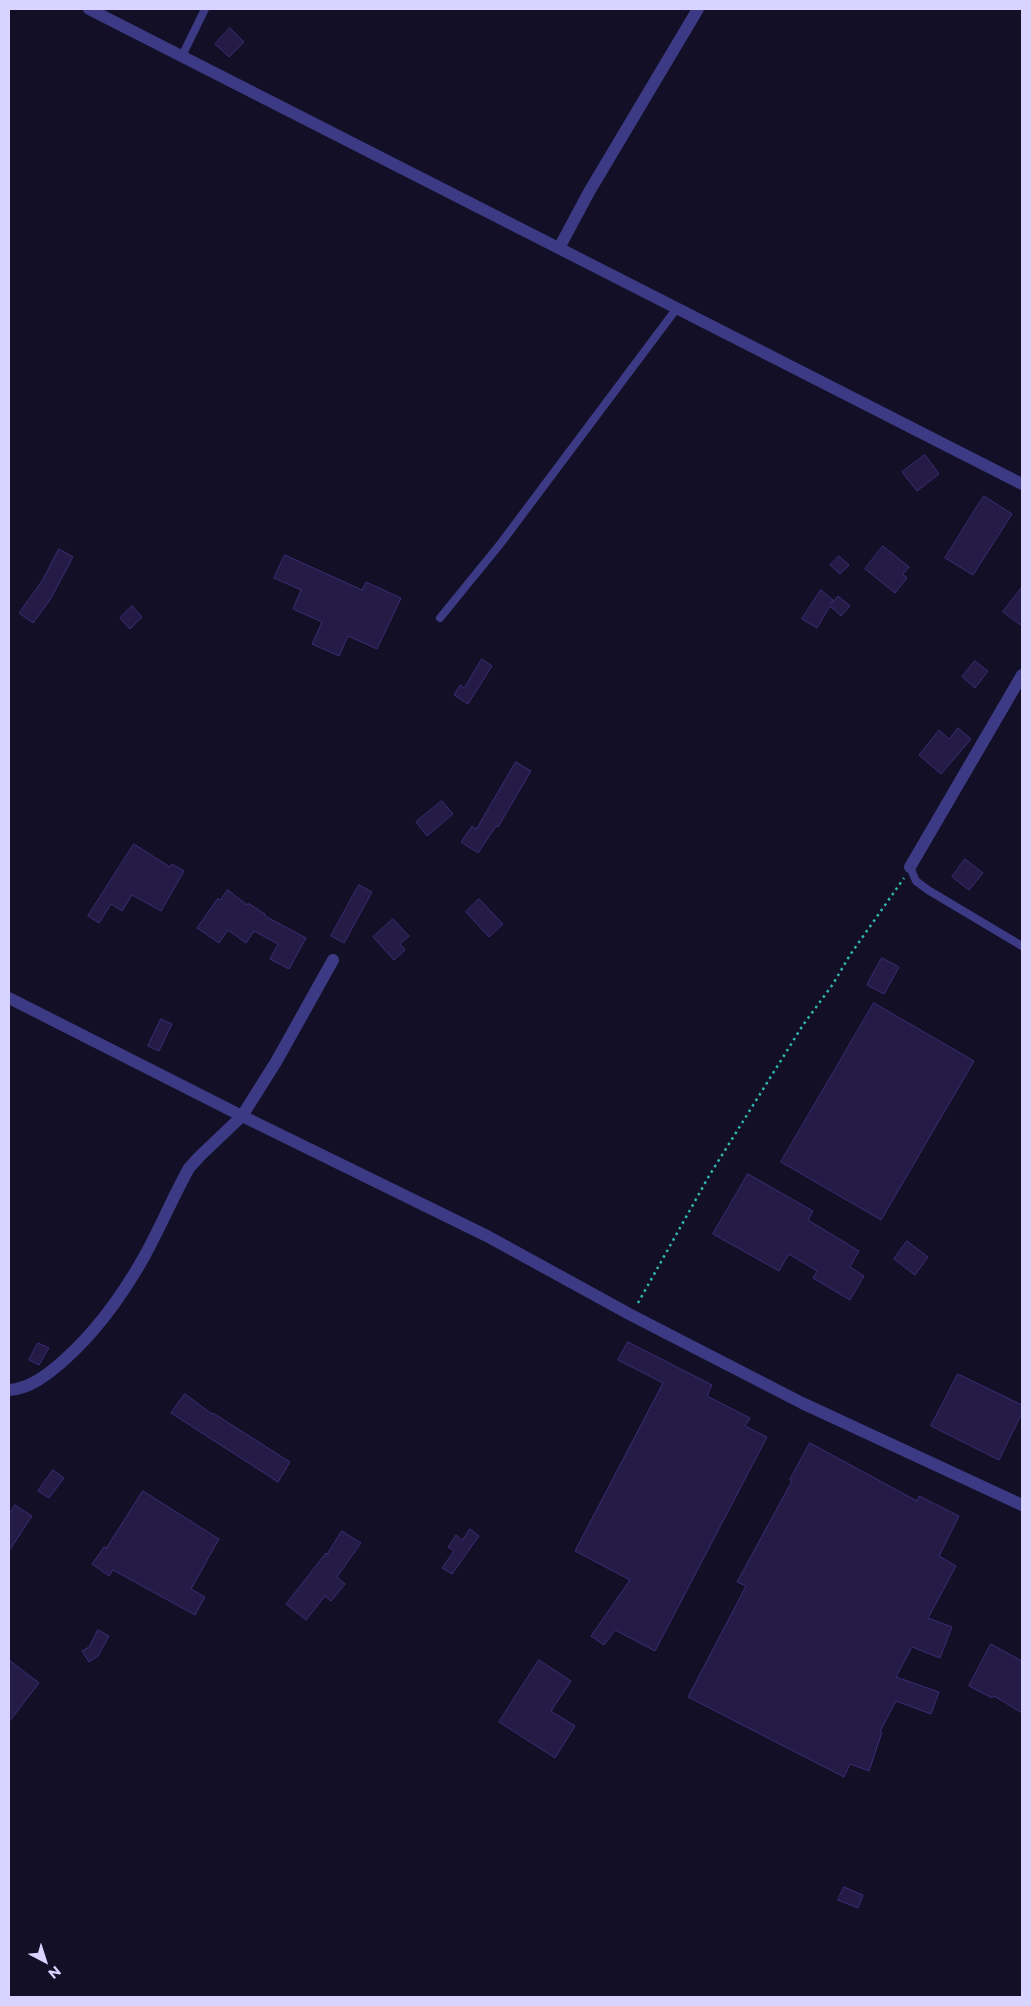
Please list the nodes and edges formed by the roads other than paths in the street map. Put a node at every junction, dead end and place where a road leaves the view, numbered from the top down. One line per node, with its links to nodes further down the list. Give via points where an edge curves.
1 (90, 9): 4 (street)
2 (205, 9): 4 (lane)
3 (698, 9): 5 (street)
4 (182, 56): 5 (street)
5 (559, 248): 6 (street)
6 (677, 308): 7 (street); 8 (lane, via 501,543)
7 (1022, 484)
8 (440, 618)
9 (1022, 675): 10 (street)
10 (910, 867): 11 (lane, via 916,881 928,890)
11 (1022, 946)
12 (333, 960): 14 (street)
13 (9, 998): 14 (street)
14 (242, 1116): 15 (street, via 189,1168 134,1274 88,1336 41,1378 20,1389); 16 (street, via 487,1236 802,1403)
15 (9, 1390)
16 (1022, 1505)

